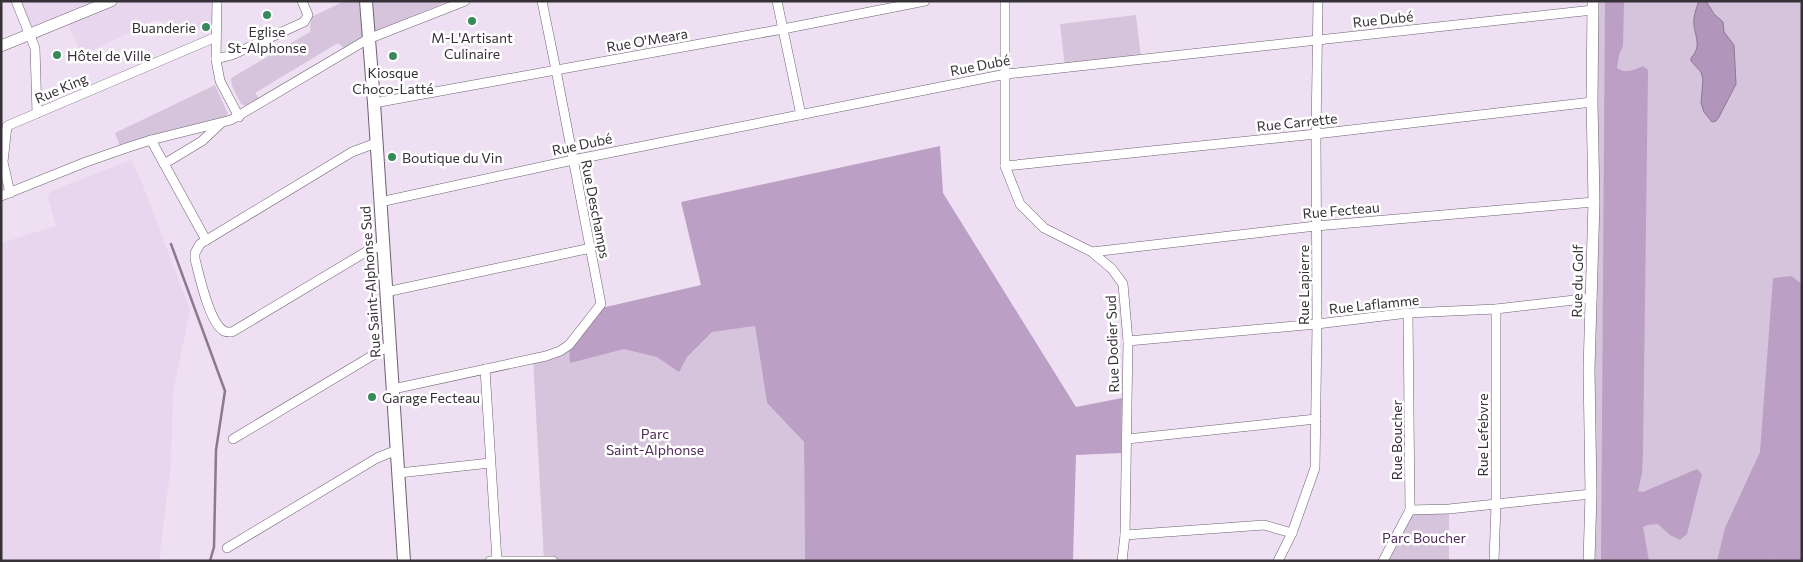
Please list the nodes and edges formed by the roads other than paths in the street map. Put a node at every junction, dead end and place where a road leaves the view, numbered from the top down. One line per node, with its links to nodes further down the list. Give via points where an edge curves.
1 (16, 1): 14 (street)
2 (112, 1): 14 (street)
3 (217, 1): 15 (street)
4 (302, 1): 19 (street, via 308,15 304,22 232,55)
5 (366, 1): 16 (main road, Rue Saint-Alphonse Sud)
6 (465, 1): 16 (street)
7 (542, 1): 20 (street, Rue Deschamps)
8 (777, 1): 13 (street)
9 (925, 1): 13 (street, Rue O'Meara)
10 (1005, 1): 21 (street, Rue Dodier Sud)
11 (1318, 1): 17 (street, Rue Lapierre)
12 (1593, 6): 17 (street, Rue Dubé); 22 (street, Rue du Golf)
13 (783, 29): 20 (street, Rue O'Meara); 25 (street)
14 (31, 35): 18 (street); 24 (street, via 35,48)
15 (216, 37): 19 (street); 24 (street, Rue King)
16 (368, 39): 23 (main road, Rue Saint-Alphonse Sud); 26 (street)
17 (1317, 40): 21 (street, Rue Dubé); 28 (street, Rue Lapierre)
18 (1, 46)
19 (216, 58): 26 (street, via 220,81)
20 (556, 70): 23 (street, Rue O'Meara); 31 (street, Rue Deschamps)
21 (1006, 74): 25 (street, Rue Dubé); 33 (street, Rue Dodier Sud)
22 (1592, 102): 28 (street, Rue Carrette); 36 (street, Rue du Golf)
23 (374, 103): 30 (main road, Rue Saint-Alphonse Sud)
24 (37, 113): 34 (street, Rue King, via 11,123 5,131)
25 (801, 115): 31 (street, Rue Dubé)
26 (239, 117): 27 (street)
27 (221, 123): 29 (street); 32 (street, via 202,141)
28 (1316, 134): 33 (street, Rue Carrette); 37 (street, Rue Lapierre)
29 (151, 140): 32 (street); 34 (street)
30 (376, 143): 35 (main road, Rue Saint-Alphonse Sud); 38 (street, via 352,152)
31 (573, 160): 35 (street, Rue Dubé); 40 (street, Rue Deschamps)
32 (164, 164): 38 (street)
33 (1005, 166): 41 (street, Rue Dodier Sud, via 1020,204 1044,228)
34 (6, 195)
35 (380, 202): 39 (main road, Rue Saint-Alphonse Sud)
36 (1594, 202): 37 (street, Rue Fecteau); 43 (street, Rue du Golf)
37 (1316, 226): 41 (street, Rue Fecteau); 46 (street, Rue Lapierre)
38 (206, 240): 39 (street, via 197,248 195,258 208,306 224,331 232,332 369,250)
39 (383, 246): 42 (main road, Rue Saint-Alphonse Sud)
40 (590, 248): 42 (street); 49 (street, Rue Deschamps, via 601,304 570,345 546,356)
41 (1092, 252): 47 (street, Rue Dodier Sud, via 1112,269 1123,284)
42 (386, 292): 48 (main road, Rue Saint-Alphonse Sud)
43 (1592, 298): 44 (street, Rue Laflamme); 57 (street, Rue du Golf, via 1589,369)
44 (1496, 309): 45 (street, Rue Laflamme); 58 (street, Rue Lefebvre)
45 (1408, 313): 46 (street, Rue Laflamme); 59 (street, Rue Boucher)
46 (1317, 324): 47 (street, Rue Laflamme); 51 (street, Rue Lapierre)
47 (1128, 340): 53 (street, Rue Dodier Sud)
48 (390, 345): 50 (main road, Rue Saint-Alphonse Sud); 52 (street)
49 (485, 369): 50 (street); 55 (street)
50 (393, 388): 54 (main road, Rue Saint-Alphonse Sud)
51 (1316, 420): 53 (street); 60 (street, Rue Lapierre, via 1315,468)
52 (234, 438)
53 (1127, 439): 61 (street, Rue Dodier Sud)
54 (397, 450): 56 (main road, Rue Saint-Alphonse Sud); 62 (street, via 377,458)
55 (490, 463): 56 (street); 65 (street)
56 (399, 472): 63 (main road, Rue Saint-Alphonse Sud)
57 (1591, 494): 58 (street); 71 (street, Rue du Golf)
58 (1496, 504): 59 (street); 70 (street, Rue Lefebvre)
59 (1410, 510): 69 (street, Rue Boucher)
60 (1292, 533): 61 (street, via 1264,525); 68 (street, Rue Lapierre)
61 (1125, 535): 67 (street, Rue Dodier Sud)
62 (227, 548)
63 (404, 561)
64 (490, 561): 65 (street)
65 (497, 561): 66 (street)
66 (553, 561)
67 (1122, 561)
68 (1278, 561)
69 (1383, 561)
70 (1494, 561)
71 (1589, 561)

